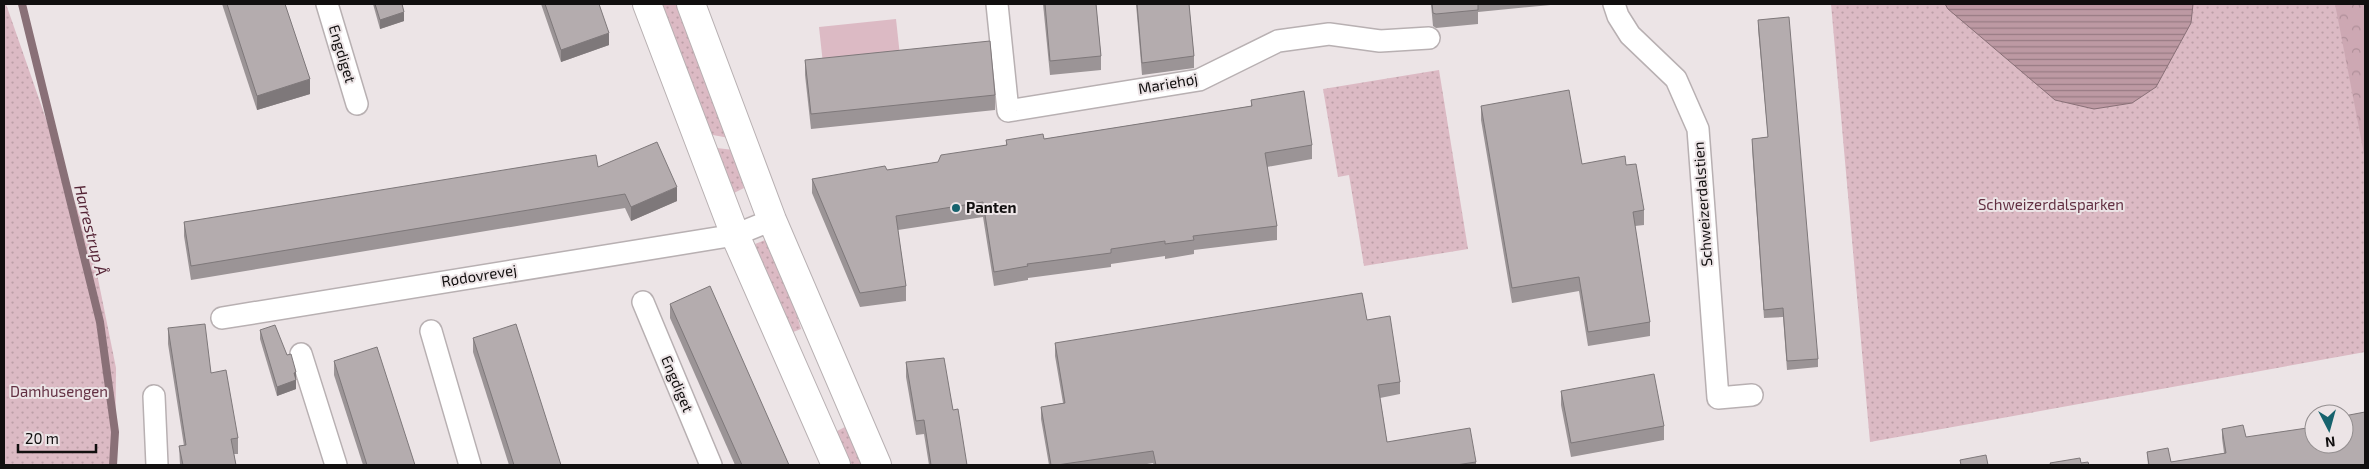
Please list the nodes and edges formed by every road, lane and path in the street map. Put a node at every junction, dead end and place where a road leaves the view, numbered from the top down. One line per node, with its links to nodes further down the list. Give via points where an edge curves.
1 (327, 4): 7 (street, Engdiget)
2 (647, 4): 9 (street)
3 (691, 4): 8 (street)
4 (997, 4): 6 (street, Mariehøj, via 1008,111 1198,80 1278,41 1329,34 1380,41)
5 (1614, 4): 14 (street, Schweizerdalstien, via 1630,35 1676,79 1698,129 1718,398)
6 (1429, 38)
7 (357, 104)
8 (772, 220): 9 (street, Rødovrevej); 21 (street)
9 (735, 235): 11 (street, Rødovrevej); 20 (street)
10 (643, 302): 19 (street, Engdiget)
11 (222, 318)
12 (431, 330): 18 (street)
13 (301, 354): 17 (street)
14 (1752, 395)
15 (154, 396): 16 (street)
16 (157, 465)
17 (336, 465)
18 (470, 465)
19 (711, 465)
20 (836, 465)
21 (877, 465)

